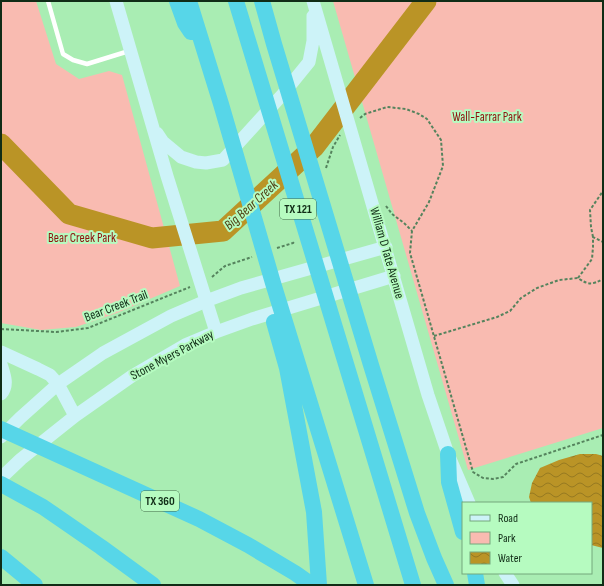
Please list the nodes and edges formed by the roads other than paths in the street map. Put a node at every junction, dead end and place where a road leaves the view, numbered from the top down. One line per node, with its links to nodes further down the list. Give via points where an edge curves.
1 (48, 1): 8 (lane, via 63,54 73,60 87,64)
2 (116, 1): 8 (main road)
3 (177, 1): 9 (highway, via 185,23)
4 (189, 1): 9 (highway)
5 (236, 1): 36 (highway, TX 121)
6 (262, 1): 37 (highway, via 417,513)
7 (313, 2): 10 (main road, via 313,41 309,62 284,94 223,160 206,163 181,157 163,142); 11 (main road, William D Tate Avenue)
8 (131, 50): 10 (main road)
9 (204, 52): 17 (highway, via 273,283)
10 (153, 128): 13 (main road)
11 (386, 247): 12 (main road, William D Tate Avenue); 13 (main road, via 241,288)
12 (394, 276): 14 (main road, Stone Myers Parkway, via 252,318); 23 (main road, William D Tate Avenue, via 428,395)
13 (206, 301): 14 (main road); 18 (main road, via 171,316 104,353)
14 (216, 332): 20 (main road, Stone Myers Parkway, via 185,345 132,376)
15 (1, 352): 18 (main road, via 38,368 50,375)
16 (1, 364): 19 (main road, via 6,384)
17 (293, 367): 34 (highway, via 314,512); 35 (highway)
18 (58, 384): 20 (main road); 22 (main road)
19 (1, 394)
20 (75, 416): 24 (main road, Stone Myers Parkway)
21 (1, 429): 33 (highway, TX 360, via 199,519 248,545)
22 (1, 437)
23 (448, 454): 26 (main road, William D Tate Avenue); 27 (highway, via 449,482)
24 (1, 478)
25 (1, 484): 32 (highway, via 43,507)
26 (469, 502)
27 (462, 528)
28 (5, 561): 31 (highway)
29 (475, 574): 38 (highway)
30 (506, 574): 39 (main road)
31 (34, 585)
32 (153, 585)
33 (312, 585)
34 (319, 585)
35 (366, 585)
36 (413, 585)
37 (446, 585)
38 (477, 585)
39 (513, 585)

